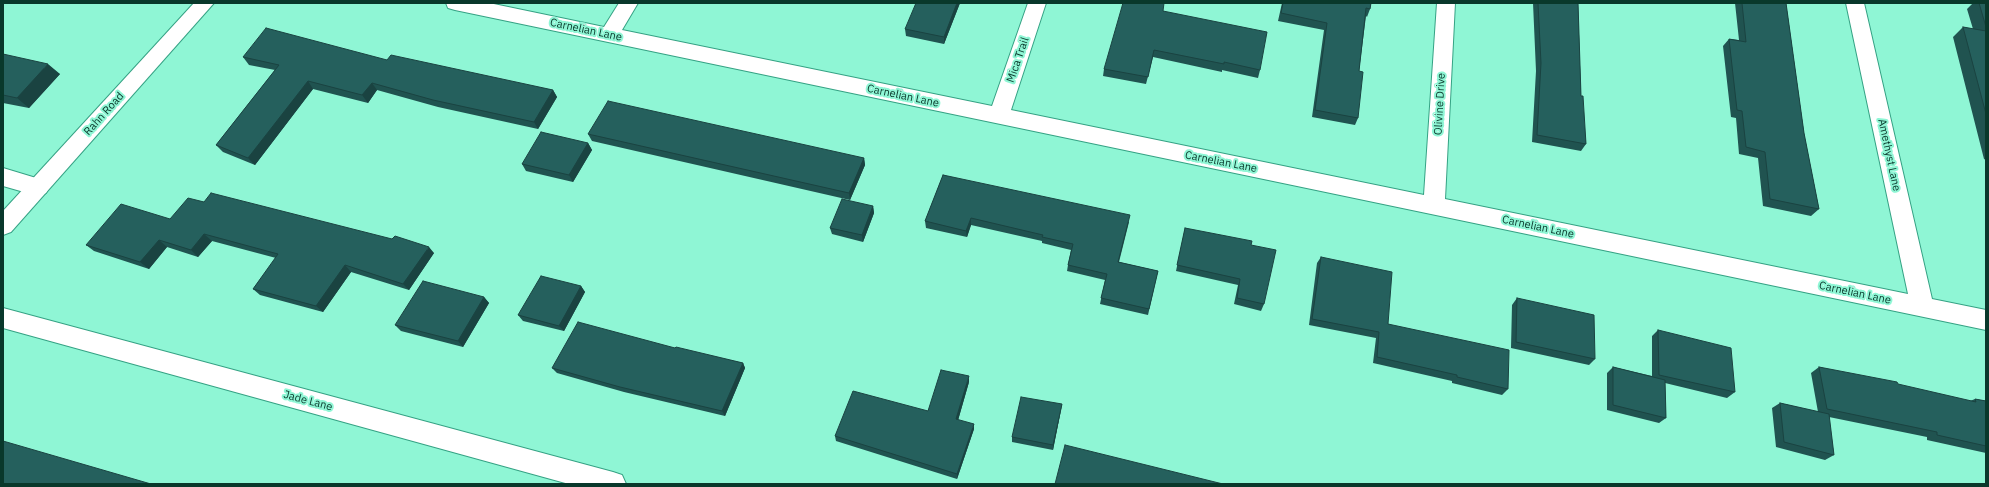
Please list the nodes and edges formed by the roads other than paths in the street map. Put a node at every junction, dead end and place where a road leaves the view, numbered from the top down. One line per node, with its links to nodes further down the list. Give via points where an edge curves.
1 (205, 3): 10 (street, Rahn Road)
2 (455, 3): 7 (street, Carnelian Lane)
3 (629, 3): 7 (street)
4 (1037, 3): 8 (street, Mica Trail)
5 (1446, 3): 11 (street, Olivine Drive)
6 (1856, 3): 13 (street, Amethyst Lane)
7 (609, 35): 8 (street, Carnelian Lane)
8 (999, 116): 11 (street, Carnelian Lane)
9 (3, 178): 10 (street)
10 (38, 188): 12 (street, Rahn Road)
11 (1434, 205): 13 (street, Carnelian Lane)
12 (3, 226)
13 (1922, 307): 15 (street, Carnelian Lane)
14 (3, 318): 16 (street, Jade Lane)
15 (1986, 320)
16 (613, 484)

